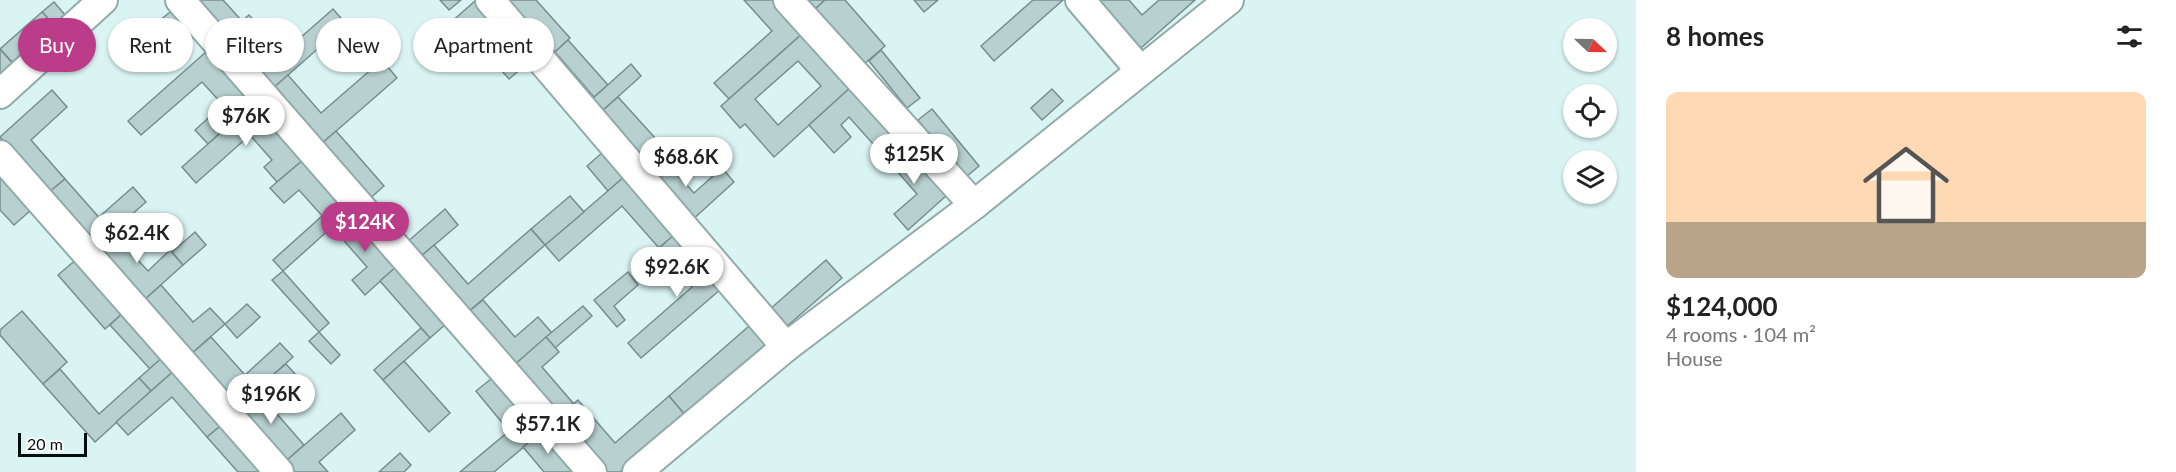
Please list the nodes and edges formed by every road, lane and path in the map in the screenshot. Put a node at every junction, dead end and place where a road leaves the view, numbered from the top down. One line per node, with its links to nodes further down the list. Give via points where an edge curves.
1 (103, 0): 8 (street)
2 (180, 0): 13 (street)
3 (490, 0): 11 (street)
4 (788, 0): 10 (street)
5 (1080, 0): 7 (street)
6 (1229, 0): 7 (street)
7 (1140, 70): 10 (street)
8 (0, 94)
9 (0, 155): 12 (street)
10 (974, 205): 11 (street)
11 (786, 347): 14 (street)
12 (279, 472)
13 (592, 472)
14 (637, 472)

